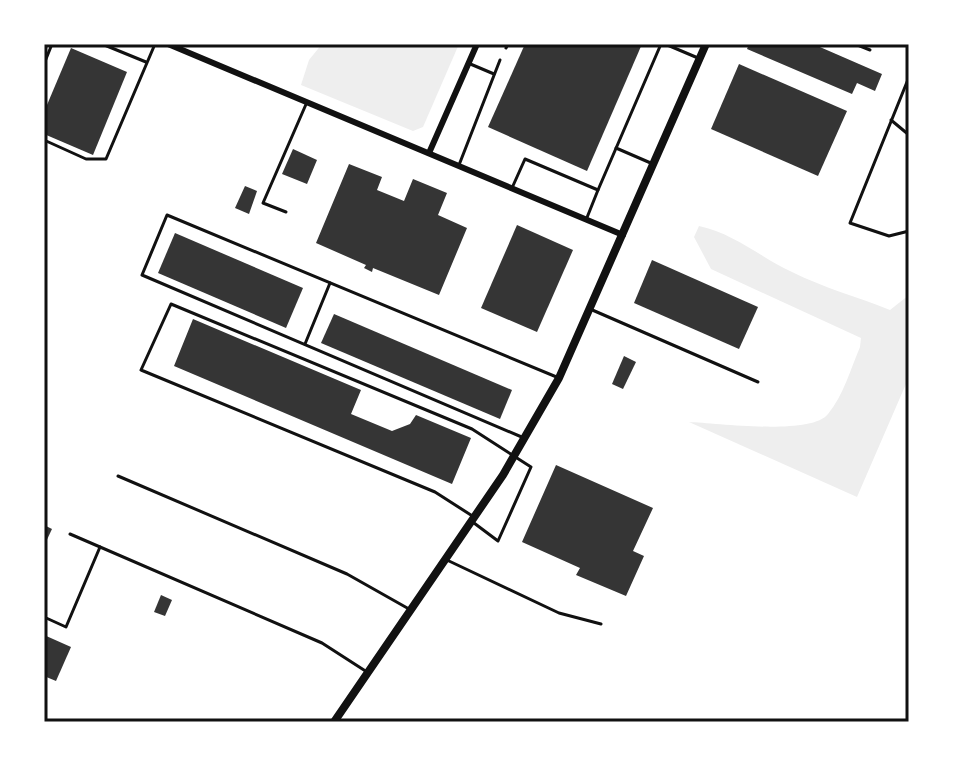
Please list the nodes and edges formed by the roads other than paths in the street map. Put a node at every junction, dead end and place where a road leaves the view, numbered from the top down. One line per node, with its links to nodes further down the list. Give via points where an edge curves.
1 (52, 44): 14 (lane)
2 (102, 44): 12 (lane)
3 (155, 44): 12 (lane)
4 (168, 44): 17 (street)
5 (477, 44): 13 (street)
6 (663, 44): 10 (lane); 21 (lane)
7 (706, 44): 10 (main road)
8 (855, 44): 9 (lane)
9 (870, 50)
10 (699, 59): 23 (main road)
11 (500, 60): 15 (lane)
12 (147, 62): 20 (lane, via 106,159 86,159)
13 (468, 63): 15 (lane); 22 (street)
14 (44, 64)
15 (494, 74): 24 (lane)
16 (909, 77): 18 (lane)
17 (307, 102): 22 (street); 27 (lane, via 263,203)
18 (891, 120): 19 (lane); 29 (lane, via 850,223 889,236)
19 (909, 135)
20 (44, 140)
21 (616, 148): 23 (lane); 26 (lane)
22 (429, 153): 24 (street)
23 (654, 164): 30 (main road)
24 (458, 165): 25 (street)
25 (512, 188): 26 (lane, via 525,159); 28 (street)
26 (598, 190): 28 (lane)
27 (286, 212)
28 (586, 220): 30 (street)
29 (909, 231)
30 (623, 235): 32 (main road)
31 (330, 283): 33 (lane); 33 (lane, via 167,215 142,275); 34 (lane)
32 (590, 309): 34 (main road); 35 (lane)
33 (305, 344): 36 (lane)
34 (559, 378): 36 (main road)
35 (758, 382)
36 (524, 438): 37 (main road)
37 (514, 455): 39 (main road); 39 (lane, via 531,467 498,541); 39 (lane, via 472,429 171,304 141,370 435,492)
38 (118, 476): 43 (lane, via 347,574)
39 (473, 519): 42 (main road)
40 (70, 534): 41 (lane)
41 (100, 547): 44 (lane, via 66,627); 46 (lane, via 322,643)
42 (445, 559): 43 (main road); 45 (lane, via 559,613)
43 (410, 610): 46 (main road)
44 (44, 617)
45 (601, 624)
46 (367, 673): 47 (main road)
47 (334, 722)

